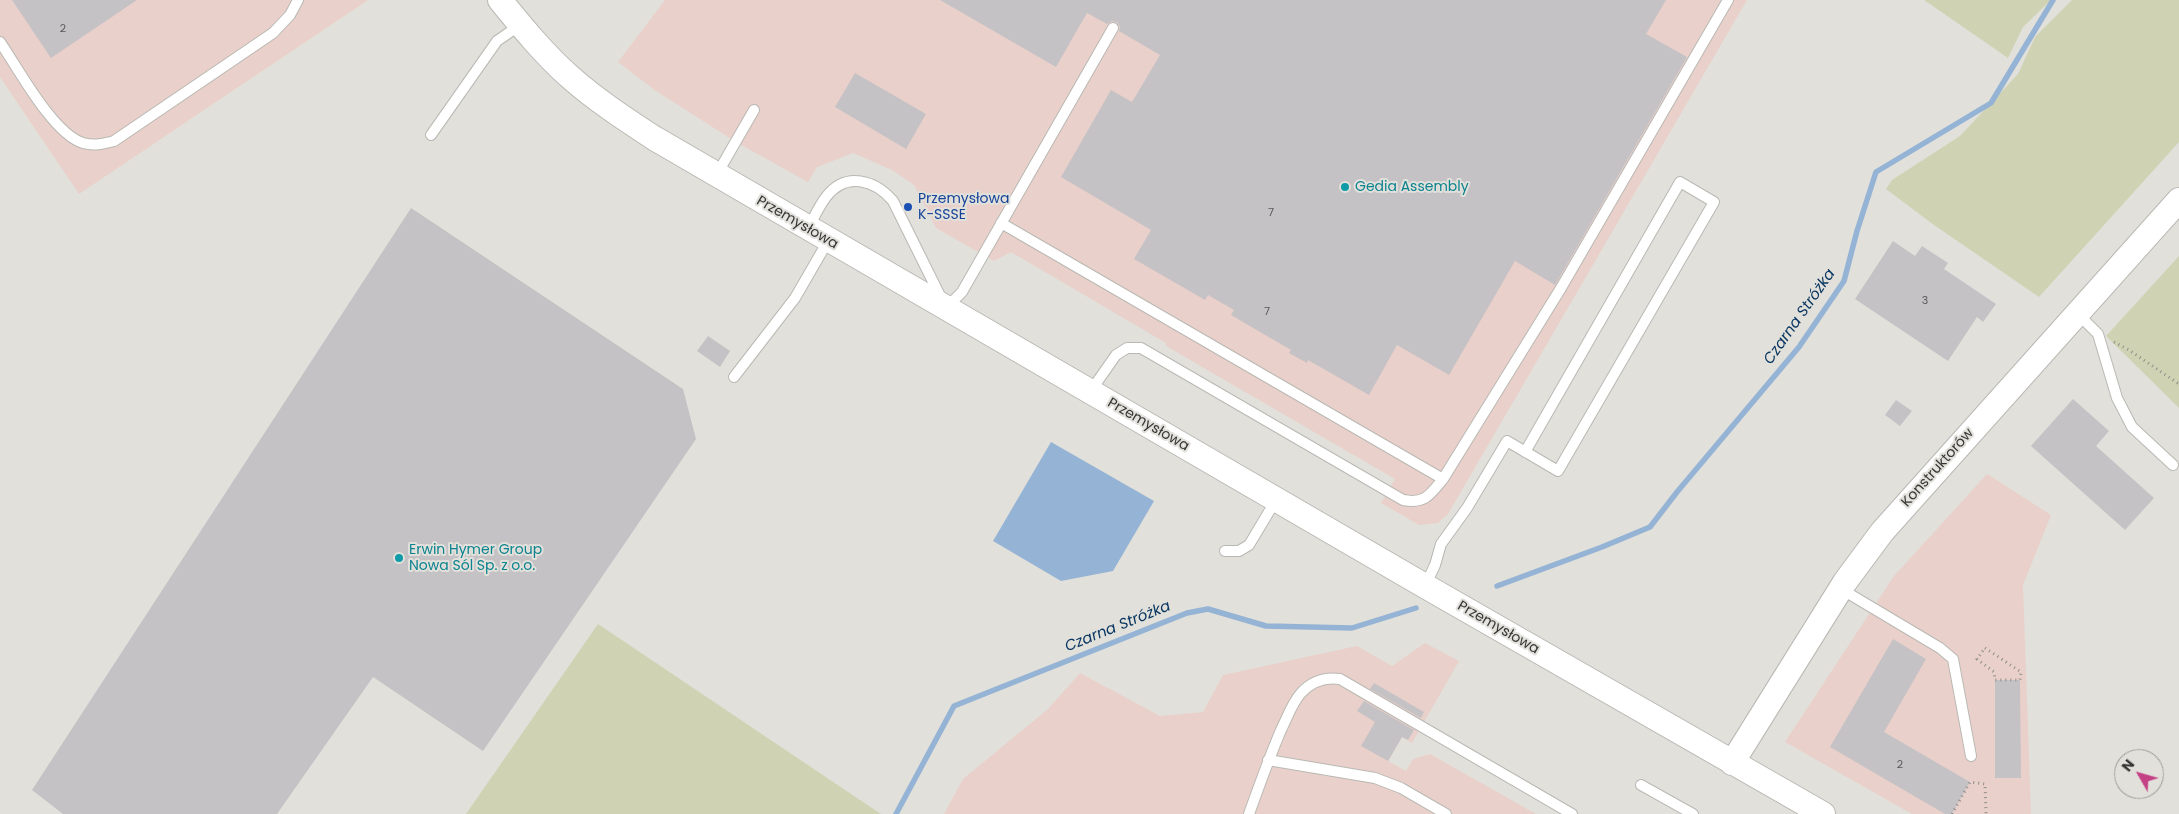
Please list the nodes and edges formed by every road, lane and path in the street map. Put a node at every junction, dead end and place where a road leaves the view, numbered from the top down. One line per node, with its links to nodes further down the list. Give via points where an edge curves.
1 (298, 0): 6 (lane, via 273,33 114,141 98,145 82,142 64,132)
2 (500, 0): 4 (street, Przemysłowa)
3 (1728, 0): 22 (lane, via 1561,288)
4 (520, 25): 8 (lane, via 497,41); 9 (street, Przemysłowa, via 569,76 614,112)
5 (1113, 28): 11 (lane)
6 (0, 42)
7 (754, 110): 9 (lane)
8 (431, 135)
9 (716, 175): 12 (street, Przemysłowa)
10 (2179, 200): 15 (street, Konstruktorów)
11 (1001, 223): 14 (lane, via 962,292); 22 (lane)
12 (808, 229): 13 (street, Przemysłowa); 14 (lane, via 834,188 847,181 861,180 873,185 893,202)
13 (828, 241): 14 (street, Przemysłowa); 17 (lane, via 795,298)
14 (946, 308): 19 (street, Przemysłowa)
15 (2077, 313): 16 (lane); 26 (street, Konstruktorów, via 1882,532)
16 (2098, 334): 18 (path, via 2129,350); 21 (lane, via 2117,398 2132,427)
17 (734, 377)
18 (2179, 384)
19 (1090, 392): 22 (lane, via 1116,355 1128,348 1141,348 1403,500 1416,503 1430,495); 23 (street, Przemysłowa)
20 (1525, 452): 20 (lane, via 1558,471 1714,202 1680,182); 25 (lane, via 1507,441 1441,544)
21 (2173, 464)
22 (1443, 479)
23 (1276, 500): 24 (lane, via 1249,546 1239,551); 25 (street, Przemysłowa)
24 (1225, 551)
25 (1425, 586): 30 (street, Przemysłowa)
26 (1841, 588): 28 (lane, via 1940,648 1952,659); 30 (street, Konstruktorów)
27 (1995, 680): 27 (path, via 1994,672 1976,659 1985,648 2021,672 2020,680)
28 (1972, 756)
29 (1268, 760): 32 (lane); 33 (lane, via 1376,778 1401,788); 34 (lane, via 1301,692 1314,682 1334,678)
30 (1732, 762): 36 (street, Przemysłowa)
31 (1641, 785): 35 (lane)
32 (1249, 814)
33 (1446, 814)
34 (1572, 814)
35 (1692, 814)
36 (1823, 814)
37 (1952, 814): 38 (path, via 1970,782 1985,784)
38 (1986, 814)

